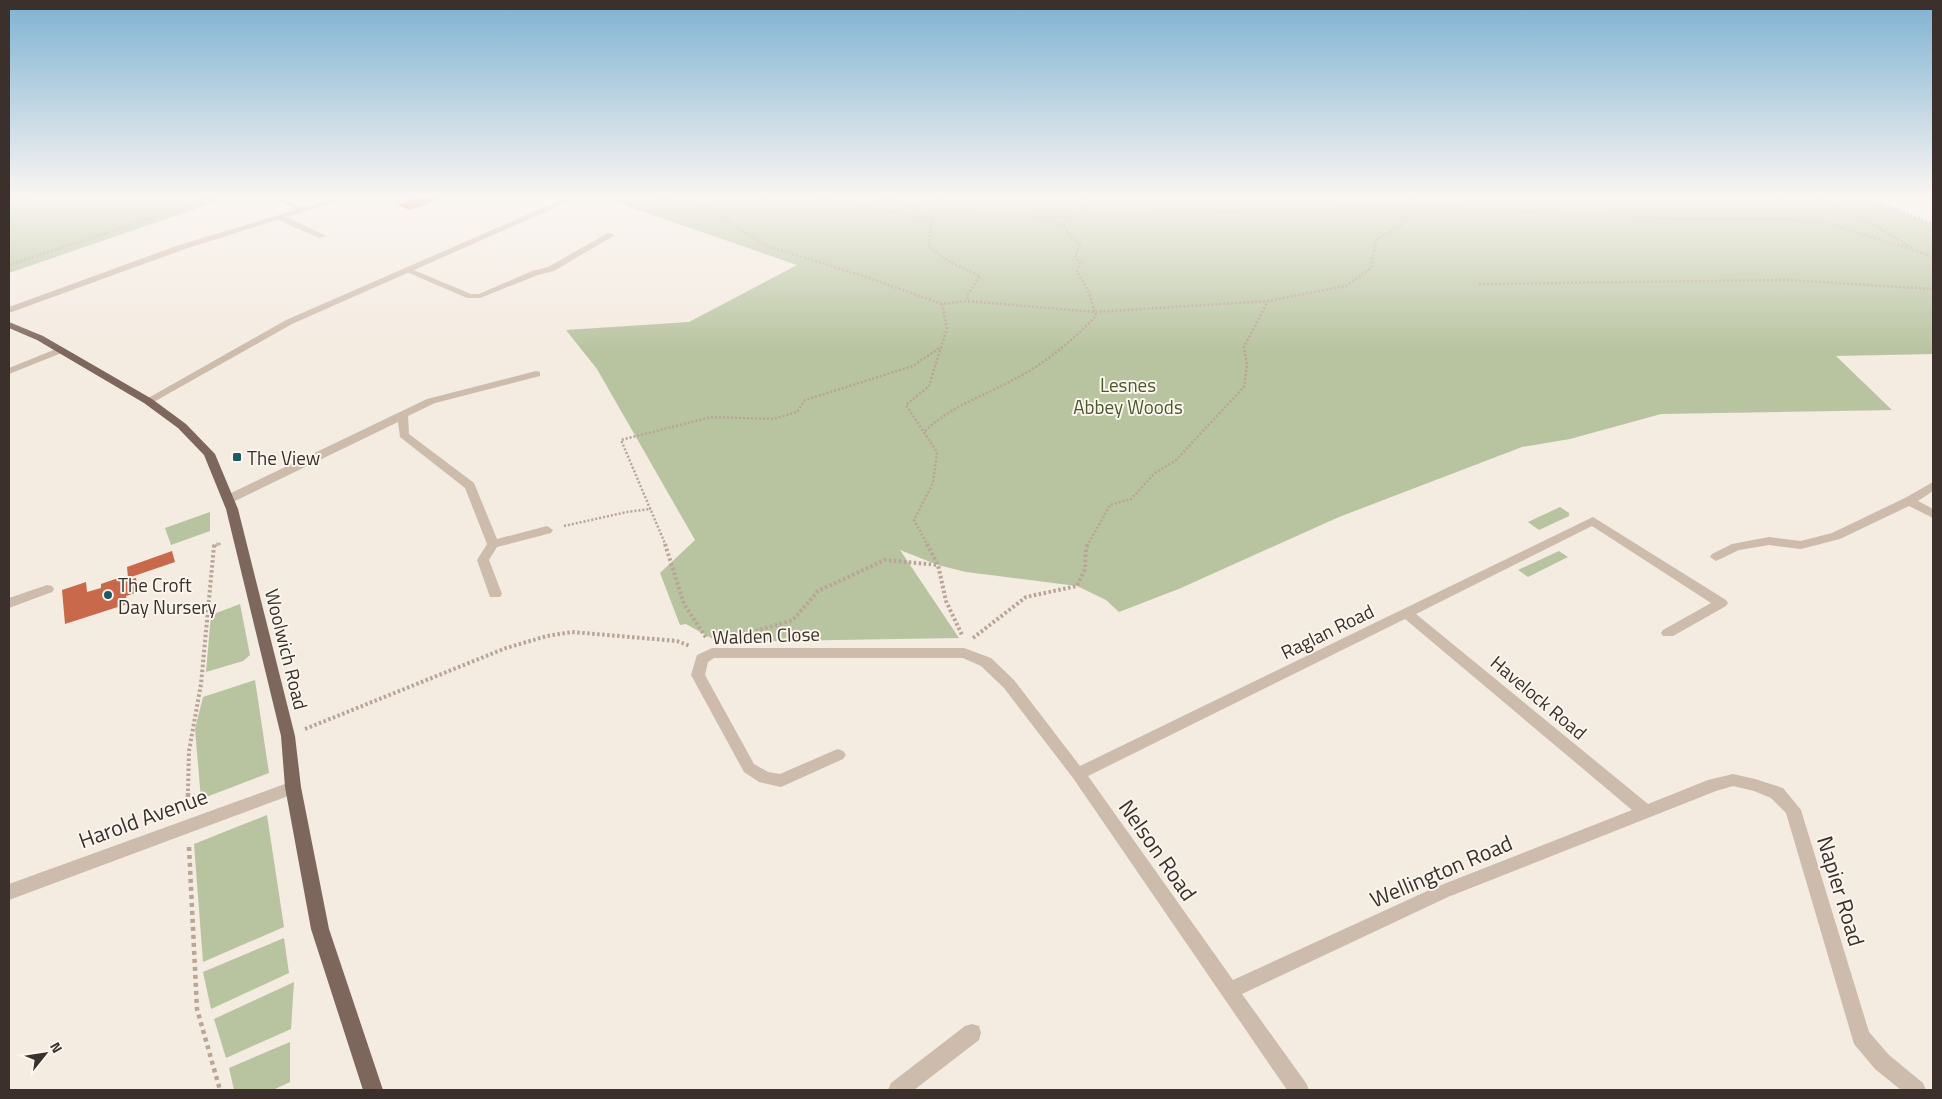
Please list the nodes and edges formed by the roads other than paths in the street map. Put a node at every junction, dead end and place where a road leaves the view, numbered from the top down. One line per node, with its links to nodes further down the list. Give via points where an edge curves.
1 (178, 248): 5 (street)
2 (456, 248): 4 (street)
3 (588, 248): 4 (lane, via 552,269 535,272 480,296 470,296)
4 (406, 270): 10 (street, via 289,322)
5 (9, 310)
6 (9, 325): 7 (main road, Woolwich Road)
7 (61, 350): 8 (street); 10 (main road, Woolwich Road)
8 (9, 371)
9 (536, 374): 11 (street, via 431,401)
10 (148, 401): 13 (main road, Woolwich Road, via 182,426 209,454)
11 (403, 415): 13 (street); 17 (street, via 404,435 470,486)
12 (1933, 486): 14 (street)
13 (229, 499): 28 (main road, Woolwich Road, via 288,736)
14 (1909, 501): 15 (street); 18 (street, via 1836,536)
15 (1933, 514)
16 (547, 530): 17 (street)
17 (493, 544): 21 (street, via 483,560)
18 (1801, 545): 19 (lane, via 1770,541 1736,547)
19 (1716, 557)
20 (47, 589): 22 (street)
21 (495, 594)
22 (9, 603)
23 (1406, 613): 24 (street, Raglan Road, via 1593,521 1721,603); 27 (street, Raglan Road); 30 (street, Havelock Road)
24 (1668, 633)
25 (964, 653): 26 (street, Walden Close, via 712,653 702,659 698,675 748,768 764,778 781,781); 27 (street, Nelson Road, via 986,662 1010,684)
26 (838, 755)
27 (1078, 774): 32 (street, Nelson Road)
28 (294, 787): 31 (street, Harold Avenue); 34 (main road, Woolwich Road, via 320,929)
29 (1676, 800): 30 (street, Wellington Road); 37 (street, Napier Road, via 1733,780 1777,793 1793,810 1861,1037 1882,1062)
30 (1646, 812): 32 (street, Wellington Road, via 1442,892)
31 (9, 892)
32 (1228, 991): 36 (street, Nelson Road)
33 (972, 1033): 35 (street)
34 (373, 1090)
35 (898, 1090)
36 (1299, 1090)
37 (1916, 1090)

